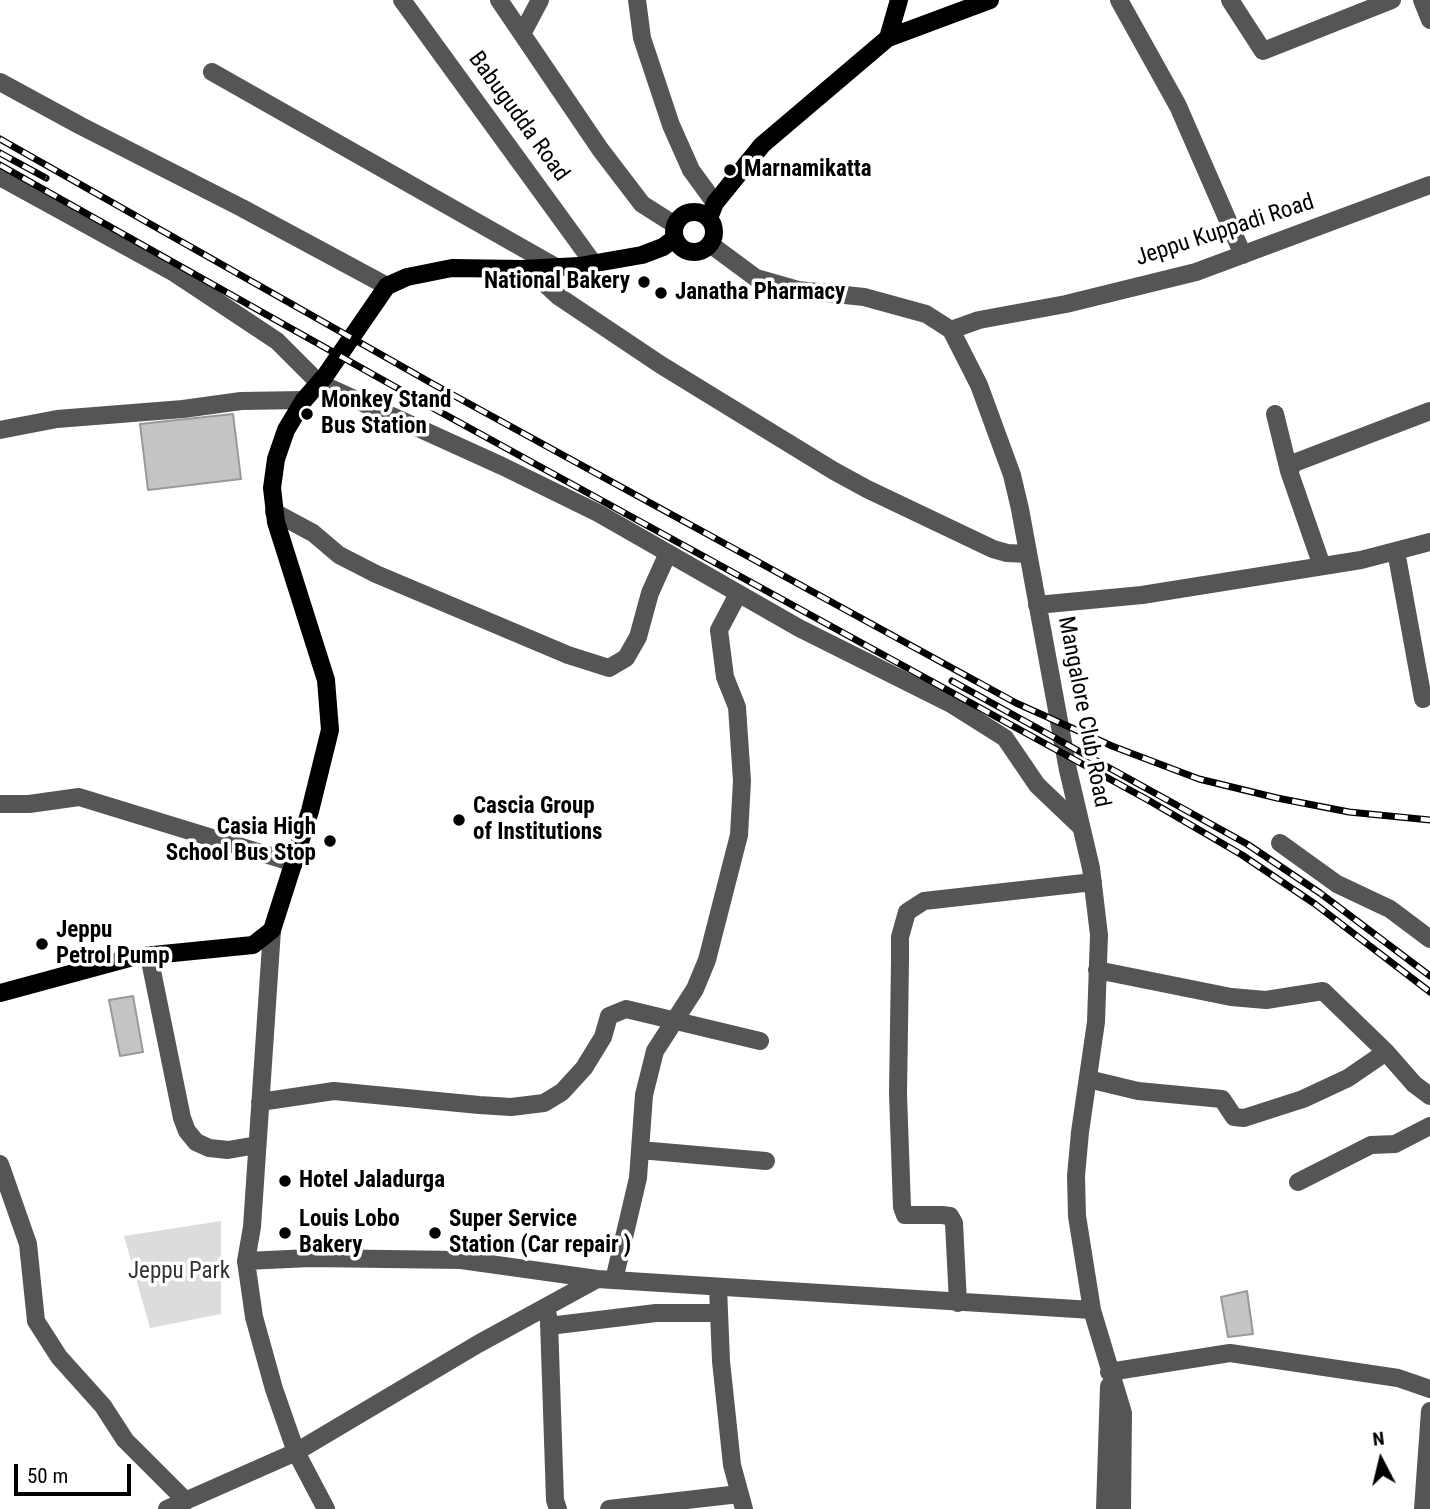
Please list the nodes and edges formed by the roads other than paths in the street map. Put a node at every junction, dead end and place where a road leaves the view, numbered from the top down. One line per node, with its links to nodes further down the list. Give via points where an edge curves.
1 (402, 0): 22 (street, Babugudda Road)
2 (499, 0): 12 (street)
3 (540, 0): 12 (street)
4 (637, 0): 18 (street, via 642,38 671,125)
5 (899, 0): 13 (main road)
6 (990, 0): 13 (main road)
7 (1119, 0): 21 (street, via 1178,106)
8 (1230, 0): 9 (street, via 1263,51)
9 (1392, 0)
10 (1422, 0): 11 (street)
11 (1430, 20)
12 (522, 34): 19 (street, via 642,204)
13 (888, 38): 18 (main road, via 762,145)
14 (212, 72): 23 (street)
15 (0, 82): 25 (street)
16 (0, 177): 27 (street, via 173,272 277,341)
17 (1430, 186): 21 (street, Jeppu Kuppadi Road)
18 (712, 211): 19 (main road, via 686,213); 20 (main road, via 715,231)
19 (675, 232): 20 (main road, via 689,251); 22 (main road, via 663,247)
20 (710, 244): 26 (street, via 756,278 798,290 864,297 926,314)
21 (1243, 255): 26 (street, Jeppu Kuppadi Road, via 1196,272)
22 (594, 264): 23 (main road)
23 (556, 267): 24 (main road)
24 (529, 269): 25 (main road, via 452,268); 37 (street, via 558,296 661,365 834,471 993,549)
25 (387, 286): 27 (main road)
26 (951, 330): 37 (street, Mangalore Club Road, via 979,385 1012,475)
27 (322, 380): 28 (main road); 36 (street, via 514,471)
28 (304, 400): 31 (street, via 241,401 57,418); 33 (main road, via 276,459)
29 (1430, 411): 32 (street, via 1294,463)
30 (1275, 414): 32 (street)
31 (0, 430)
32 (1289, 471): 38 (street)
33 (274, 512): 36 (street, via 376,574 608,668 626,658 638,637); 45 (main road, via 326,680 330,730)
34 (1430, 542): 35 (street)
35 (1396, 551): 38 (street); 41 (street)
36 (668, 553): 39 (street)
37 (1028, 554): 40 (street, Mangalore Club Road)
38 (1322, 566): 40 (street, via 1142,595)
39 (738, 594): 43 (street, via 951,704 1005,738 1037,785); 52 (street, via 719,630 725,677 737,707 742,780 738,835 707,960)
40 (1037, 605): 43 (street, Mangalore Club Road)
41 (1423, 699)
42 (0, 804): 45 (street, via 79,797)
43 (1082, 827): 46 (street, Mangalore Club Road)
44 (1280, 843): 48 (street, via 1337,884 1390,908)
45 (294, 863): 47 (main road)
46 (1093, 882): 50 (street, Mangalore Club Road, via 1099,935); 67 (street, via 924,901 907,912 900,937 902,1207 905,1215 950,1216)
47 (272, 930): 49 (main road, via 253,945); 57 (street)
48 (1430, 939)
49 (149, 956): 51 (main road); 59 (street, via 187,1131 209,1149)
50 (1097, 970): 54 (street, via 1231,997 1266,1000 1323,991); 55 (street, Mangalore Club Road)
51 (0, 993)
52 (675, 1022): 53 (street); 57 (street, via 626,1009 609,1016 603,1037 583,1068 562,1093 544,1103 489,1106 334,1091); 60 (street, via 655,1051 644,1094)
53 (760, 1041)
54 (1386, 1052): 55 (street, via 1348,1078 1303,1099 1244,1118 1234,1117 1222,1099 1138,1091); 56 (street)
55 (1088, 1079): 69 (street, Mangalore Club Road, via 1077,1166 1077,1216)
56 (1430, 1097)
57 (260, 1102): 59 (street)
58 (1430, 1126): 63 (street, via 1395,1144 1371,1145)
59 (257, 1145): 64 (street, via 253,1227)
60 (640, 1150): 61 (street); 65 (street, via 638,1178)
61 (766, 1161)
62 (0, 1164): 76 (street, via 28,1244 36,1321 125,1440)
63 (1298, 1182)
64 (246, 1261): 65 (street, via 461,1260); 75 (street, via 254,1317)
65 (606, 1279): 66 (street); 68 (street)
66 (718, 1287): 67 (street); 70 (street)
67 (958, 1303): 69 (street)
68 (546, 1307): 71 (street); 75 (street)
69 (1092, 1310): 72 (street, Mangalore Club Road)
70 (719, 1313): 71 (street, via 656,1313); 77 (street, via 726,1418)
71 (549, 1326): 80 (street)
72 (1109, 1372): 73 (street, via 1230,1353 1398,1378); 82 (street, Mangalore Club Road); 83 (street, Mangalore Club Road, via 1123,1413)
73 (1430, 1389)
74 (1430, 1412): 84 (street)
75 (296, 1452): 76 (street); 79 (street)
76 (186, 1501): 78 (street)
77 (741, 1501): 81 (street)
78 (167, 1509)
79 (326, 1509)
80 (558, 1509)
81 (610, 1509)
82 (1105, 1509)
83 (1122, 1509)
84 (1423, 1509)

